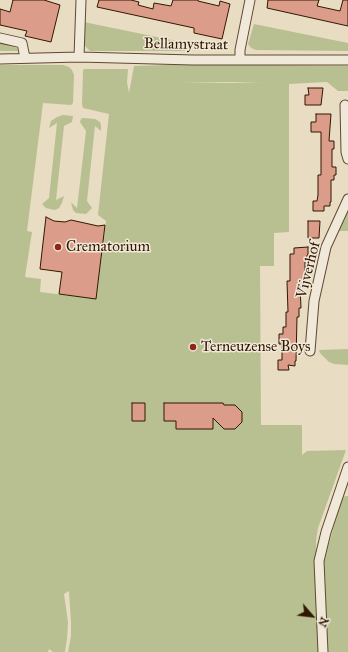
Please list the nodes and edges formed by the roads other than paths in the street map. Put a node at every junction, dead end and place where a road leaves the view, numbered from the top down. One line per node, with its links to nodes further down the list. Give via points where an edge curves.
1 (81, 0): 5 (street)
2 (250, 0): 7 (street)
3 (0, 38): 4 (street, via 22,43)
4 (25, 58): 5 (street, Bellamystraat); 6 (street, Bellamystraat)
5 (78, 58): 7 (street, Bellamystraat)
6 (0, 59)
7 (240, 60): 8 (street, Bellamystraat)
8 (348, 60)
9 (345, 105): 10 (street)
10 (348, 159)
11 (348, 199): 12 (street, Vijverhof, via 326,248 314,302)
12 (310, 351)
13 (348, 467): 14 (street)
14 (344, 489): 15 (street, via 326,532 319,561)
15 (323, 652)

